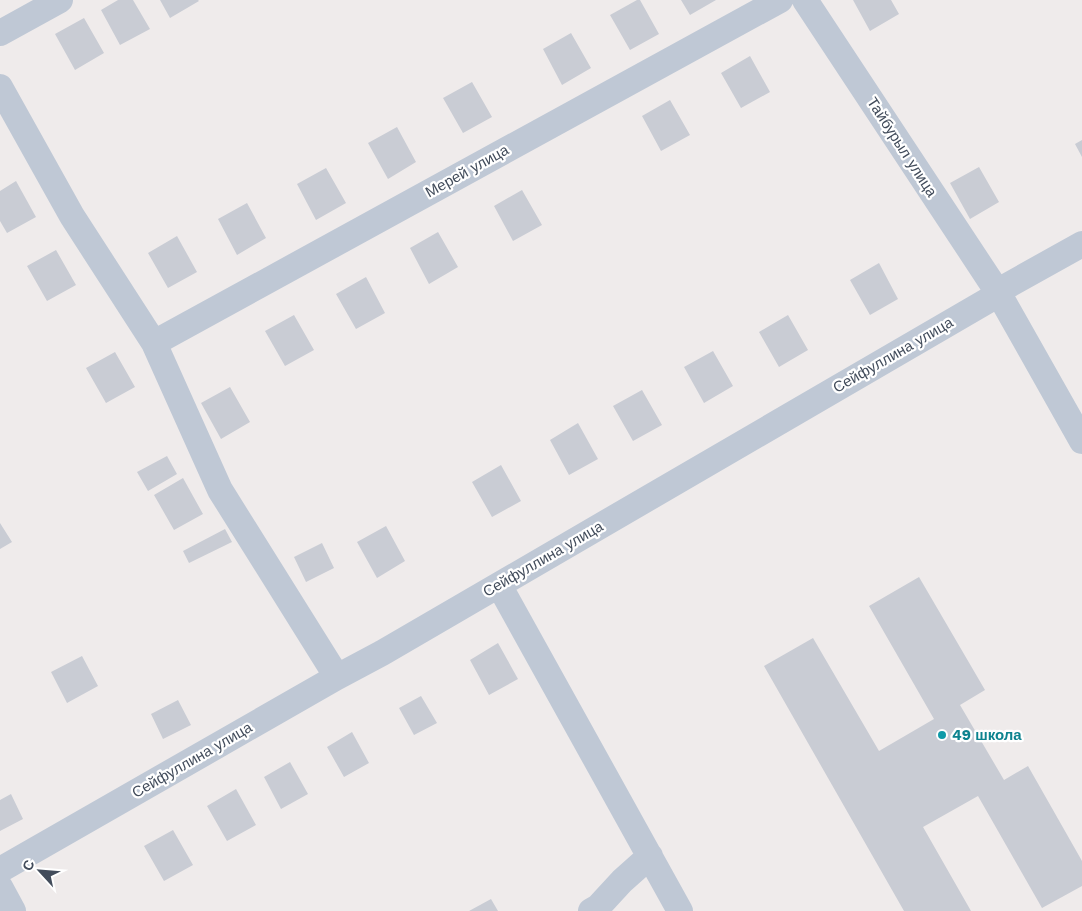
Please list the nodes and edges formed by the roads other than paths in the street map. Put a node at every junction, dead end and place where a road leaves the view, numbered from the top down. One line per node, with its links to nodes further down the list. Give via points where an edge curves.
1 (60, 0): 4 (street)
2 (780, 0): 8 (street, Мерей улица)
3 (806, 0): 7 (street, Тайбурыл улица)
4 (0, 33)
5 (0, 87): 8 (street, via 72,216)
6 (1082, 244): 7 (street, Сейфуллина улица, via 998,291)
7 (999, 294): 9 (street, Тайбурыл улица); 10 (street, Сейфуллина улица)
8 (154, 343): 11 (street, via 220,490)
9 (1082, 441)
10 (499, 585): 11 (street, Сейфуллина улица); 12 (street)
11 (337, 677): 13 (street, Сейфуллина улица)
12 (650, 856): 16 (street); 17 (street)
13 (0, 870)
14 (0, 887): 15 (street)
15 (14, 911)
16 (591, 911)
17 (680, 911)

